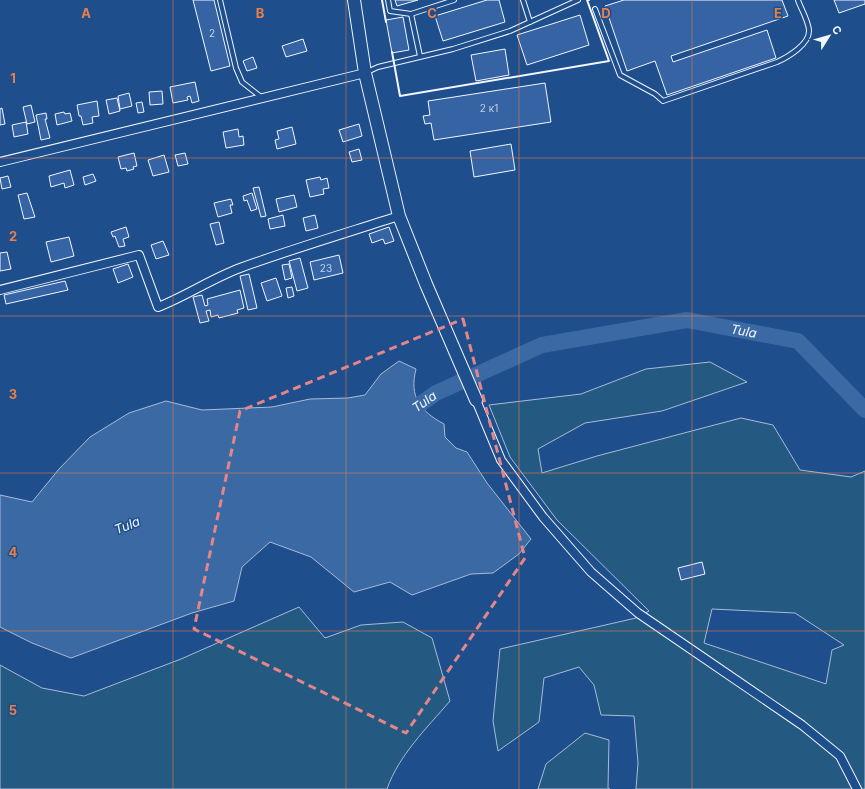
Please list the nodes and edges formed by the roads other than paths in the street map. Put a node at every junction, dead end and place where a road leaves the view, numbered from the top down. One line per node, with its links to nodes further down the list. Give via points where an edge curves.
1 (220, 0): 13 (lane, via 236,68 242,82)
2 (354, 0): 12 (street)
3 (388, 0): 9 (lane, via 390,11)
4 (454, 0): 9 (lane)
5 (523, 0): 10 (lane)
6 (578, 0): 10 (lane)
7 (798, 0): 8 (lane, via 809,30 805,40 789,56 663,101 620,75)
8 (595, 9)
9 (412, 14): 11 (lane)
10 (530, 22): 11 (lane, via 453,49)
11 (420, 56): 12 (lane)
12 (365, 73): 13 (street); 15 (street)
13 (264, 99): 14 (street)
14 (0, 162)
15 (399, 216): 16 (street, via 239,268 158,307 140,255); 17 (street)
16 (0, 290)
17 (476, 400): 18 (street, via 501,460 543,517 591,572 638,613 808,729 840,756)
18 (857, 789)

